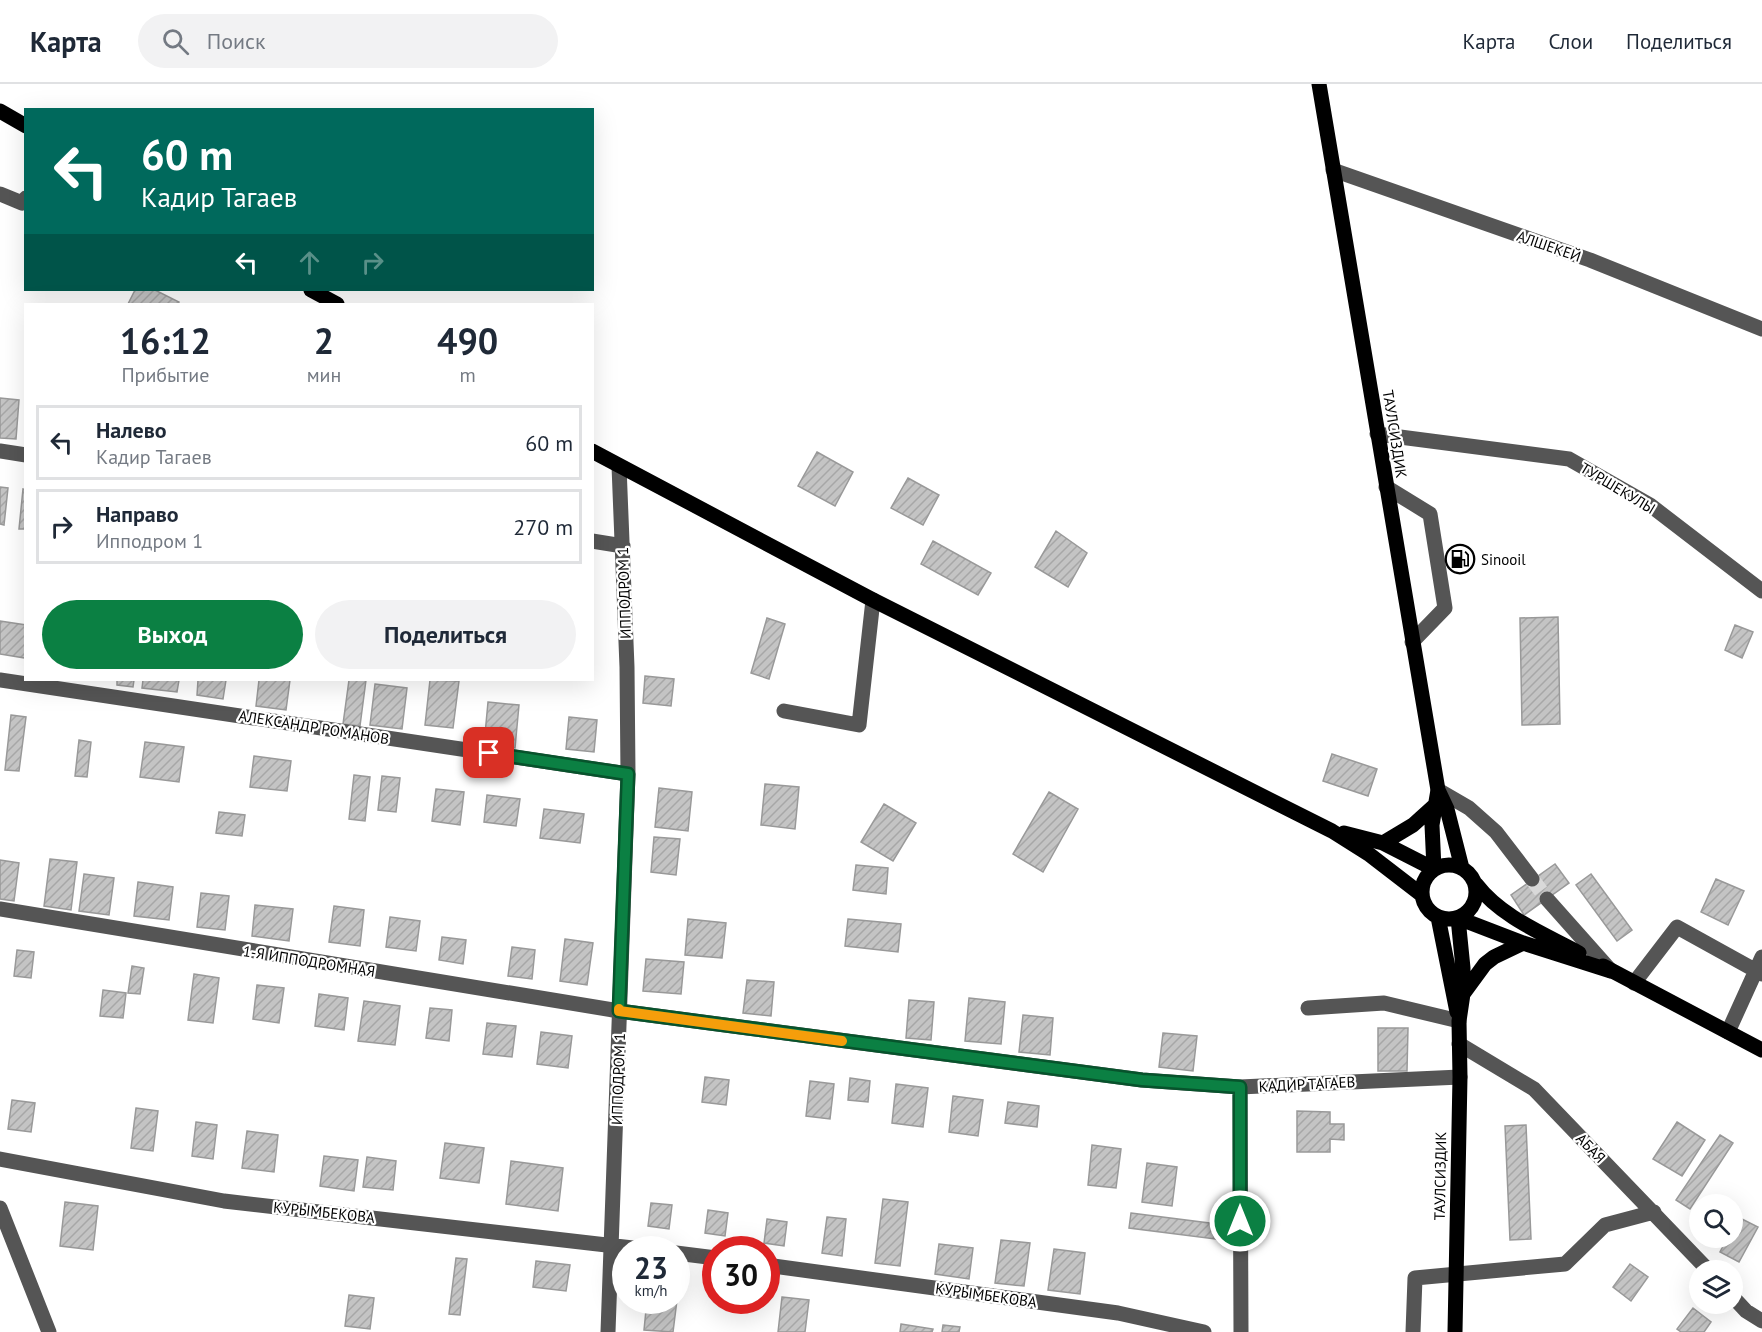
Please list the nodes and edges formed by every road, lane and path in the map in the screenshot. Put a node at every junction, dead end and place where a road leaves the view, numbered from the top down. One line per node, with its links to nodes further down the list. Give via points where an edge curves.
1 (1319, 84): 4 (main road, ТАУЛСИЗДИК)
2 (0, 111): 3 (main road)
3 (24, 125)
4 (1333, 170): 9 (street, АЛШЕКЕЙ, via 1590,260); 10 (main road, ТАУЛСИЗДИК)
5 (0, 194): 6 (street)
6 (24, 200)
7 (313, 291): 8 (main road)
8 (335, 303)
9 (1762, 328)
10 (1377, 434): 15 (main road, ТАУЛСИЗДИК); 18 (street, ТУРШЕКУЛЫ, via 1569,459 1650,505)
11 (0, 451): 13 (street)
12 (594, 452): 14 (main road)
13 (24, 455)
14 (619, 466): 17 (street, ИППОДРОМ 1); 19 (main road)
15 (1386, 487): 20 (main road, ТАУЛСИЗДИК); 20 (street, via 1430,514 1445,608)
16 (594, 541): 17 (street)
17 (623, 546): 23 (street, ИППОДРОМ 1)
18 (1762, 591)
19 (873, 600): 22 (street, via 860,726); 26 (main road)
20 (1412, 642): 24 (main road, ТАУЛСИЗДИК)
21 (0, 680): 23 (street, АЛЕКСАНДР РОМАНОВ)
22 (784, 711)
23 (628, 774): 43 (street, ИППОДРОМ 1)
24 (1438, 790): 25 (main road, ТАУЛСИЗДИК); 28 (main road, ТАУЛСИЗДИК, via 1447,809); 30 (street, via 1469,808 1496,832)
25 (1434, 806): 27 (main road, via 1413,825); 29 (main road, ТАУЛСИЗДИК)
26 (1332, 831): 27 (main road); 32 (main road)
27 (1383, 843): 29 (main road)
28 (1462, 868): 29 (main road, via 1447,865); 31 (main road)
29 (1434, 869): 32 (main road, via 1424,880)
30 (1532, 879)
31 (1476, 885): 36 (main road, via 1473,906); 39 (main road, via 1510,915)
32 (1422, 895): 35 (main road, via 1426,908)
33 (1547, 899): 39 (street)
34 (0, 909): 43 (street, 1-Я ИППОДРОМНАЯ)
35 (1438, 917): 36 (main road); 44 (main road, ТАУЛСИЗДИК)
36 (1458, 918): 37 (main road); 41 (main road, ТАУЛСИЗДИК)
37 (1524, 943): 39 (main road); 41 (main road, via 1485,964)
38 (1760, 967): 40 (street, via 1677,927); 45 (street)
39 (1611, 971): 40 (main road)
40 (1634, 983): 45 (main road)
41 (1463, 994): 44 (main road, ТАУЛСИЗДИК)
42 (1308, 1008): 44 (street, via 1384,1003)
43 (619, 1011): 49 (street, КАДИР ТАГАЕВ, via 1142,1080); 53 (street, ИППОДРОМ 1)
44 (1459, 1021): 46 (main road, ТАУЛСИЗДИК)
45 (1728, 1032): 47 (main road)
46 (1459, 1044): 48 (main road, ТАУЛСИЗДИК); 52 (street, АБАЯ, via 1534,1089)
47 (1762, 1050)
48 (1460, 1077): 49 (street, КАДИР ТАГАЕВ); 56 (main road, ТАУЛСИЗДИК)
49 (1240, 1087): 62 (street)
50 (0, 1159): 53 (street, КУРЫМБЕКОВА, via 224,1201)
51 (0, 1208): 59 (street)
52 (1654, 1212): 54 (street, АБАЯ); 56 (street, via 1605,1225 1565,1264)
53 (611, 1244): 60 (street, ИППОДРОМ 1)
54 (1699, 1260)
55 (780, 1267): 61 (street, КУРЫМБЕКОВА, via 1118,1312)
56 (1455, 1273): 63 (street, via 1415,1278); 64 (main road, ТАУЛСИЗДИК)
57 (1743, 1308): 58 (street)
58 (1762, 1322)
59 (49, 1332)
60 (608, 1332)
61 (1204, 1332)
62 (1240, 1332)
63 (1413, 1332)
64 (1455, 1332)

